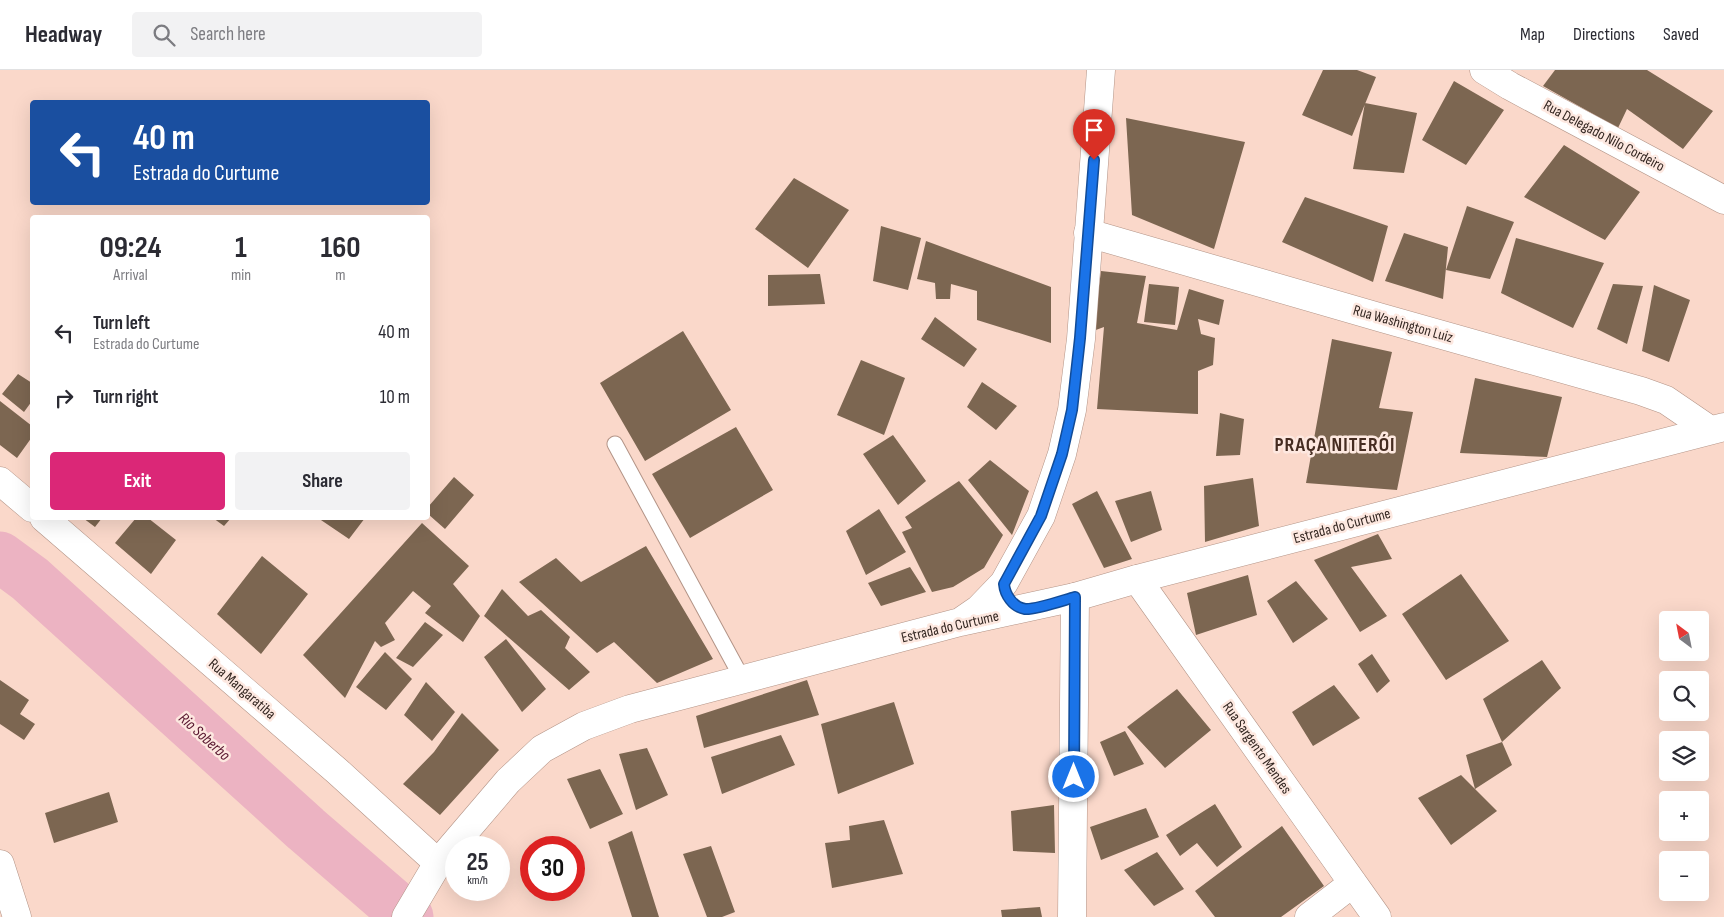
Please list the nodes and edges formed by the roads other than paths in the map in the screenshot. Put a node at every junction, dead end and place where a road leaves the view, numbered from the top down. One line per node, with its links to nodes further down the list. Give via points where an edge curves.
1 (1101, 70): 4 (street)
2 (1484, 70): 3 (street, Rua Delegado Nilo Cordeiro)
3 (1724, 200)
4 (1088, 233): 5 (street, Rua Washington Luiz, via 1641,391 1666,400); 11 (street, via 1080,348 1062,454 1041,516)
5 (1717, 429): 10 (street, Estrada do Curtume)
6 (615, 444): 15 (lane)
7 (0, 481): 8 (street)
8 (30, 506)
9 (46, 520): 16 (street, Rua Mangaratiba, via 337,771)
10 (1137, 579): 12 (street, Estrada do Curtume); 18 (street, Rua Sargento Mendes)
11 (1004, 584): 13 (street, via 1008,597); 14 (street, via 979,609)
12 (1075, 597): 13 (street, Estrada do Curtume); 21 (street)
13 (1026, 609): 14 (street, Estrada do Curtume)
14 (960, 622): 15 (street, Estrada do Curtume)
15 (743, 680): 16 (street, Estrada do Curtume, via 630,709 584,726 542,749 508,780)
16 (438, 863): 19 (street, Estrada do Curtume)
17 (0, 864): 20 (street)
18 (1353, 883): 22 (street); 23 (street, Rua Sargento Mendes)
19 (412, 906)
20 (17, 917)
21 (1072, 917)
22 (1309, 917)
23 (1377, 917)

